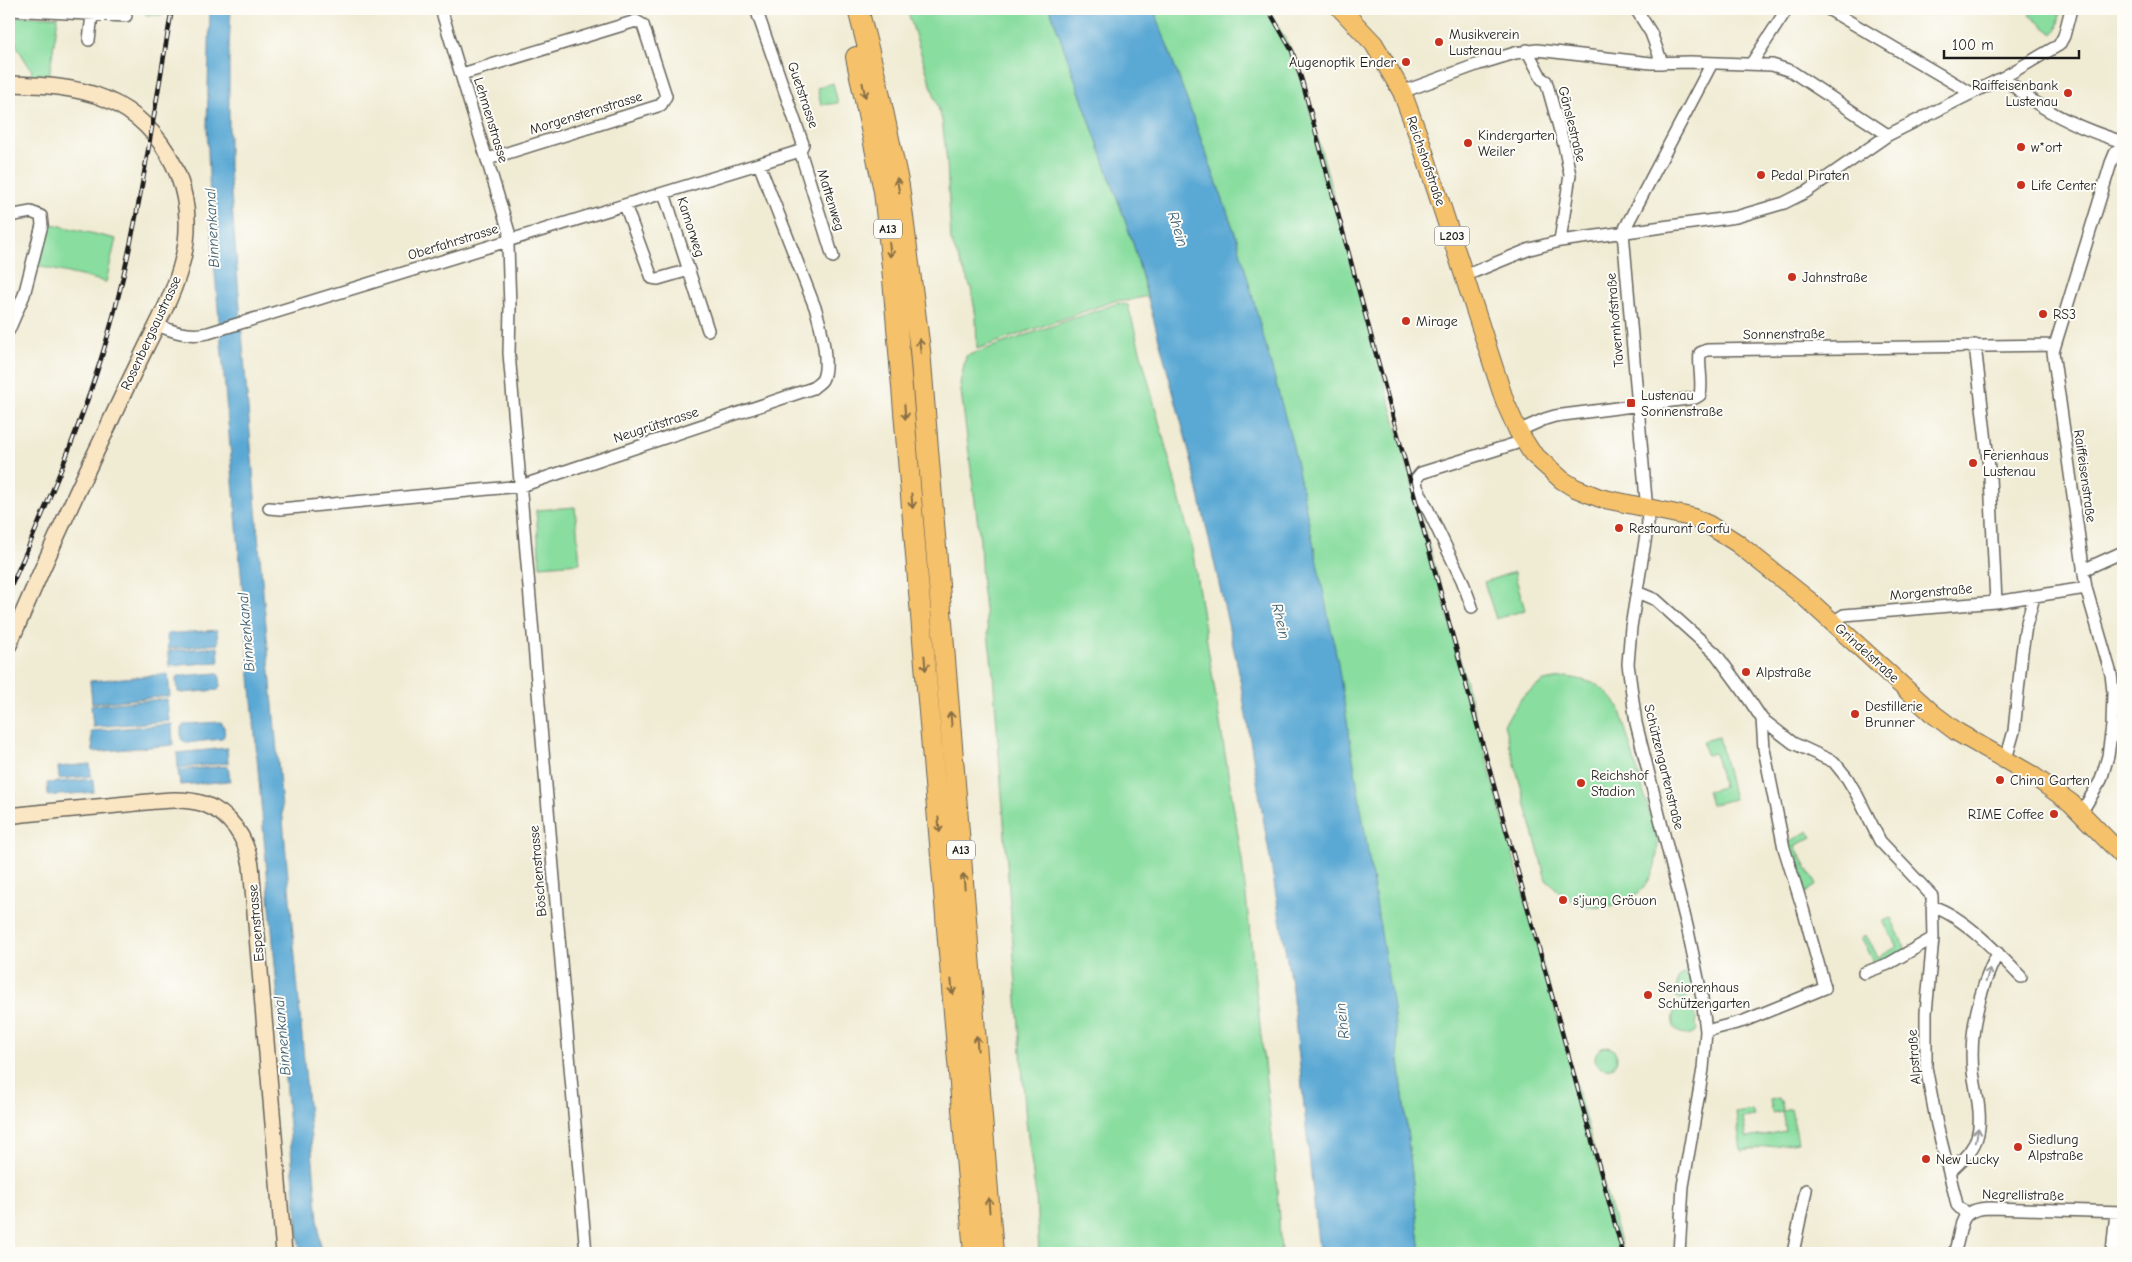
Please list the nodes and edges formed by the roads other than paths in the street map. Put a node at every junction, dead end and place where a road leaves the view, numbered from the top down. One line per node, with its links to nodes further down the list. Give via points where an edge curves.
1 (441, 9): 18 (street, Lehmenstrasse)
2 (756, 9): 26 (street, Guetstrasse, via 803,144)
3 (844, 9): 74 (highway, A13, one-way to 74, via 865,92 882,182 892,267)
4 (858, 9): 75 (highway, A13, one-way to 4, via 919,341 899,186)
5 (1343, 9): 21 (main road, Reichshofstraße / L203, via 1374,44)
6 (1636, 9): 15 (street, via 1651,33)
7 (1787, 9): 17 (street)
8 (1828, 9): 22 (street)
9 (2071, 9): 19 (street, via 2062,42)
10 (9, 11): 11 (street)
11 (92, 15): 12 (street); 13 (street)
12 (126, 16)
13 (88, 40)
14 (1527, 50): 15 (street); 21 (street); 34 (street, Gänslestraße, via 1546,81 1570,176)
15 (1662, 63): 16 (street)
16 (1712, 63): 17 (street); 32 (street)
17 (1751, 64): 23 (street, via 1791,72)
18 (462, 74): 27 (street, Lehmenstrasse); 27 (street, Morgensternstrasse, via 636,21 643,26 666,96 661,105)
19 (2004, 77): 22 (street); 24 (street, via 2066,122)
20 (9, 84): 38 (street, Rosenbergsaustrasse, via 68,88 106,99 138,119 167,151 185,195 187,240 177,278)
21 (1402, 92): 37 (main road, Reichshofstraße / L203)
22 (1971, 93): 23 (street)
23 (1888, 134): 32 (street, via 1806,192 1784,203 1736,217)
24 (2123, 142)
25 (2123, 146): 42 (street, Raiffeisenstraße, via 2116,151 2111,164)
26 (800, 152): 28 (street); 35 (street, Mattenweg)
27 (488, 159): 33 (street, Lehmenstrasse, via 509,232)
28 (759, 164): 29 (street, Oberfahrstrasse); 45 (street, Neugrütstrasse, via 822,330 825,371 821,381 813,388 762,406)
29 (664, 193): 30 (street, Oberfahrstrasse); 36 (street, Kamorweg)
30 (626, 205): 33 (street, Oberfahrstrasse); 36 (street, Kamorweg, via 652,278)
31 (9, 216): 39 (street, via 31,212 41,216 42,232 24,295)
32 (1623, 232): 34 (street); 43 (street, Tavernhofstraße)
33 (508, 240): 38 (street, Oberfahrstrasse, via 208,334 189,336); 45 (street, Lehmenstrasse, via 509,353)
34 (1560, 240): 37 (street)
35 (833, 257)
36 (689, 270): 40 (street, Kamorweg)
37 (1464, 276): 44 (main road, Reichshofstraße / L203, via 1505,402)
38 (157, 325): 56 (street, Rosenbergsaustrasse)
39 (9, 330)
40 (708, 330)
41 (1975, 345): 42 (street, Sonnenstraße); 43 (street, Sonnenstraße, via 1707,350 1700,353 1700,395); 53 (street, via 1990,477)
42 (2055, 345): 49 (street, Raiffeisenstraße, via 2053,363)
43 (1638, 405): 44 (street, via 1550,418); 46 (street, Tavernhofstraße)
44 (1520, 435): 46 (main road, Reichshofstraße / L203, via 1547,469 1575,488 1600,498); 54 (street, via 1514,444 1421,473 1416,479)
45 (521, 486): 47 (street, Neugrütstrasse); 73 (street, Böschenstrasse)
46 (1647, 507): 51 (street, Schützengartenstraße, via 1646,539); 55 (main road, Grindelstraße / L203, via 1692,517 1720,532 1751,553)
47 (269, 508)
48 (2123, 552): 49 (street)
49 (2083, 570): 50 (street, Raiffeisenstraße)
50 (2086, 588): 52 (street, Morgenstraße); 59 (street, Raiffeisenstraße, via 2111,674 2112,726 2101,780)
51 (1637, 592): 57 (street, via 1656,600 1716,654); 67 (street, Schützengartenstraße, via 1628,664 1636,723 1684,913)
52 (2034, 597): 53 (street, Morgenstraße); 58 (street, via 2022,652 2014,731)
53 (1996, 602): 55 (street, Morgenstraße, via 1844,615)
54 (1472, 607)
55 (1833, 622): 58 (main road, Grindelstraße / L203, via 1932,713 1957,732)
56 (9, 645)
57 (1762, 719): 62 (street, via 1794,743 1834,762 1854,790 1880,841 1932,896); 67 (street, via 1784,848 1825,988 1744,1022)
58 (2006, 759): 59 (main road, Grindelstraße / L203)
59 (2081, 813): 61 (main road, Grindelstraße / L203)
60 (10, 817): 72 (street, Espenstrasse, via 42,811 165,801 190,802 204,804 220,812 241,834 251,865)
61 (2123, 856)
62 (1934, 907): 63 (street, Alpstraße); 64 (street, via 1951,914)
63 (1933, 938): 65 (street, via 1888,964); 68 (street, Alpstraße, via 1926,1014 1926,1067)
64 (1998, 953): 66 (street); 68 (street, one-way to 64, via 1972,1149 1978,1136 1972,1044 1980,1001)
65 (1864, 973)
66 (2020, 977)
67 (1706, 1031): 76 (street, Schützengartenstraße, via 1703,1069 1683,1186)
68 (1949, 1173): 71 (street, Alpstraße, via 1957,1205)
69 (1806, 1190): 77 (street)
70 (2120, 1212): 71 (street, Negrellistraße, via 1990,1208); 79 (street)
71 (1966, 1214): 78 (street, Negrellistraße, via 1961,1220)
72 (284, 1253)
73 (586, 1253)
74 (974, 1253)
75 (993, 1253)
76 (1680, 1253)
77 (1793, 1253)
78 (1954, 1253)
79 (2112, 1253)

